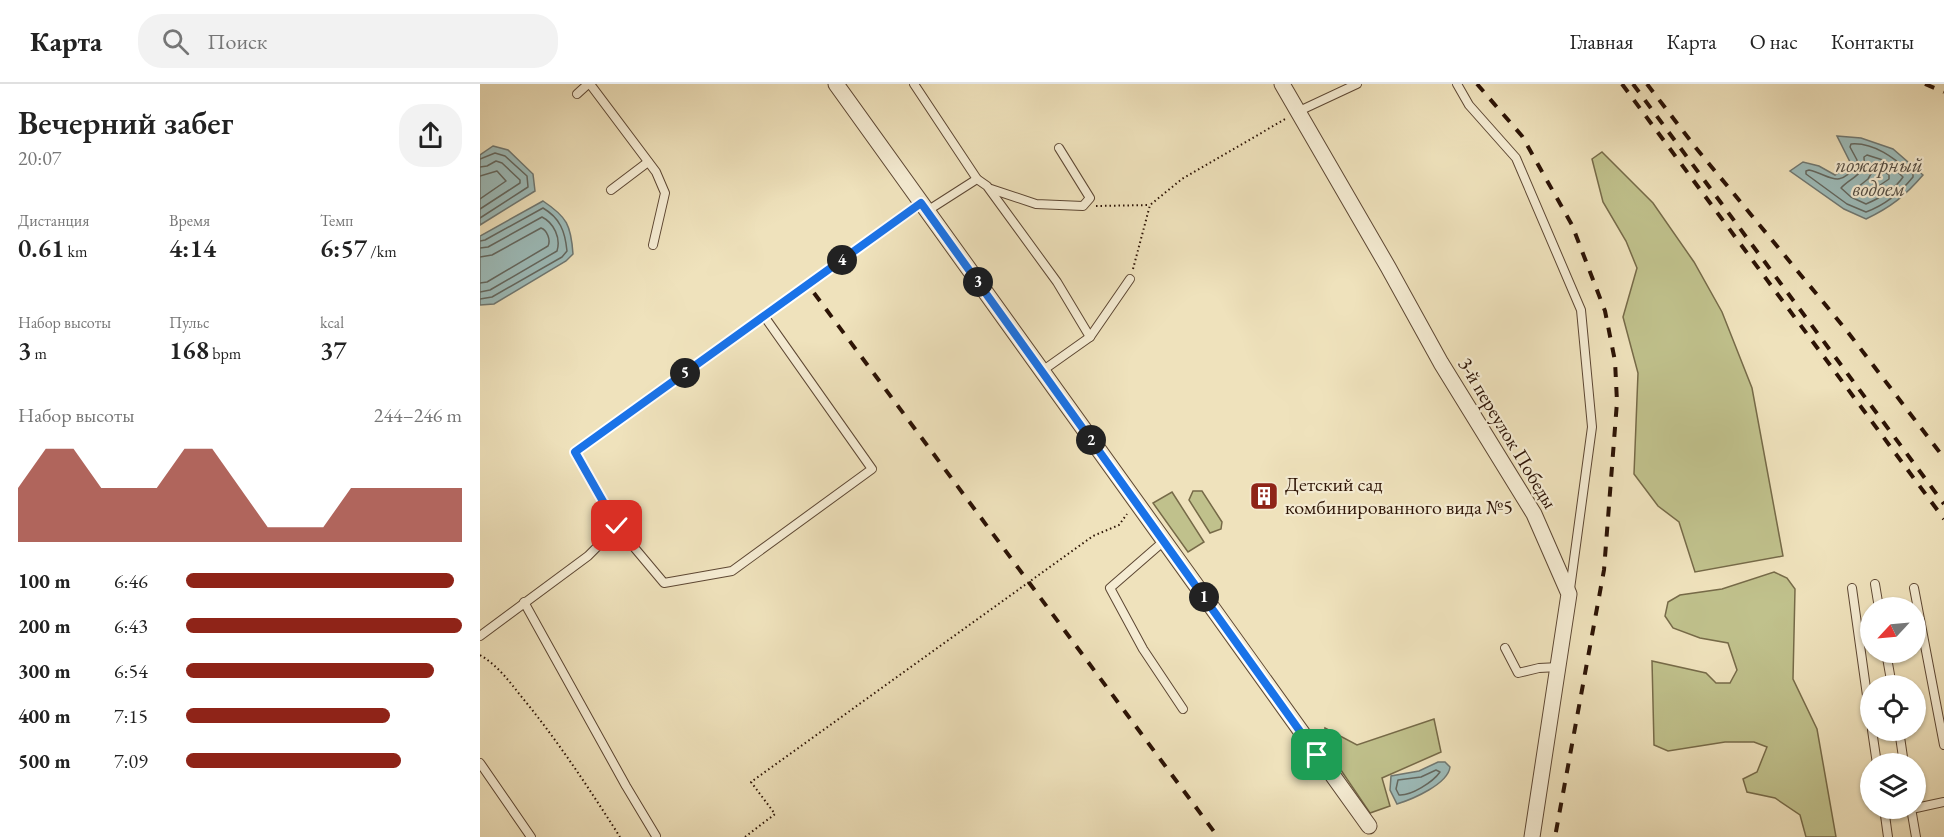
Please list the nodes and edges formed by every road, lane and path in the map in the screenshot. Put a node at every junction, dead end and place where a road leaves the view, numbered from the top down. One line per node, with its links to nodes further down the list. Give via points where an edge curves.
1 (589, 84): 7 (lane); 10 (lane)
2 (914, 84): 11 (lane)
3 (1282, 84): 8 (street, 3-й переулок Победы)
4 (1357, 84): 8 (lane)
5 (1457, 84): 28 (lane, via 1469,105 1515,158 1581,310 1592,427)
6 (841, 86): 16 (street)
7 (577, 94)
8 (1297, 112): 14 (path, via 1182,179); 28 (street, 3-й переулок Победы, via 1441,363 1534,514)
9 (1059, 148): 15 (lane, via 1090,198)
10 (648, 162): 13 (lane); 17 (lane, via 665,193)
11 (977, 179): 12 (lane); 16 (lane)
12 (989, 188): 15 (lane, via 1036,204); 20 (lane, via 1058,282)
13 (610, 190)
14 (1150, 205): 15 (path); 18 (path)
15 (1083, 206)
16 (924, 207): 19 (lane); 21 (street)
17 (653, 245)
18 (1130, 279): 20 (lane)
19 (764, 316): 23 (lane, via 575,452); 23 (lane, via 872,469 732,571 664,583)
20 (1090, 336): 21 (lane)
21 (1041, 371): 22 (street)
22 (1136, 502): 24 (street); 47 (path, via 1119,525 1093,536 752,782 775,814)
23 (617, 526): 30 (lane, via 588,556)
24 (1164, 541): 36 (lane, via 1110,588 1143,649); 43 (street)
25 (1875, 584): 29 (lane)
26 (1852, 588): 35 (lane)
27 (1914, 588): 37 (lane)
28 (1569, 594): 34 (street)
29 (1877, 597)
30 (524, 602): 31 (lane); 44 (lane)
31 (480, 636)
32 (1505, 648): 34 (lane, via 1518,673)
33 (480, 655): 46 (path, via 494,663 537,717)
34 (1559, 667): 48 (street)
35 (1864, 675)
36 (1184, 709)
37 (1944, 745)
38 (480, 763): 45 (lane)
39 (1944, 802): 40 (lane)
40 (1926, 805)
41 (1885, 819): 49 (lane)
42 (1914, 819): 50 (lane)
43 (1369, 826)
44 (656, 836)
45 (531, 837)
46 (620, 837)
47 (745, 837)
48 (1532, 837)
49 (1888, 837)
50 (1916, 837)

